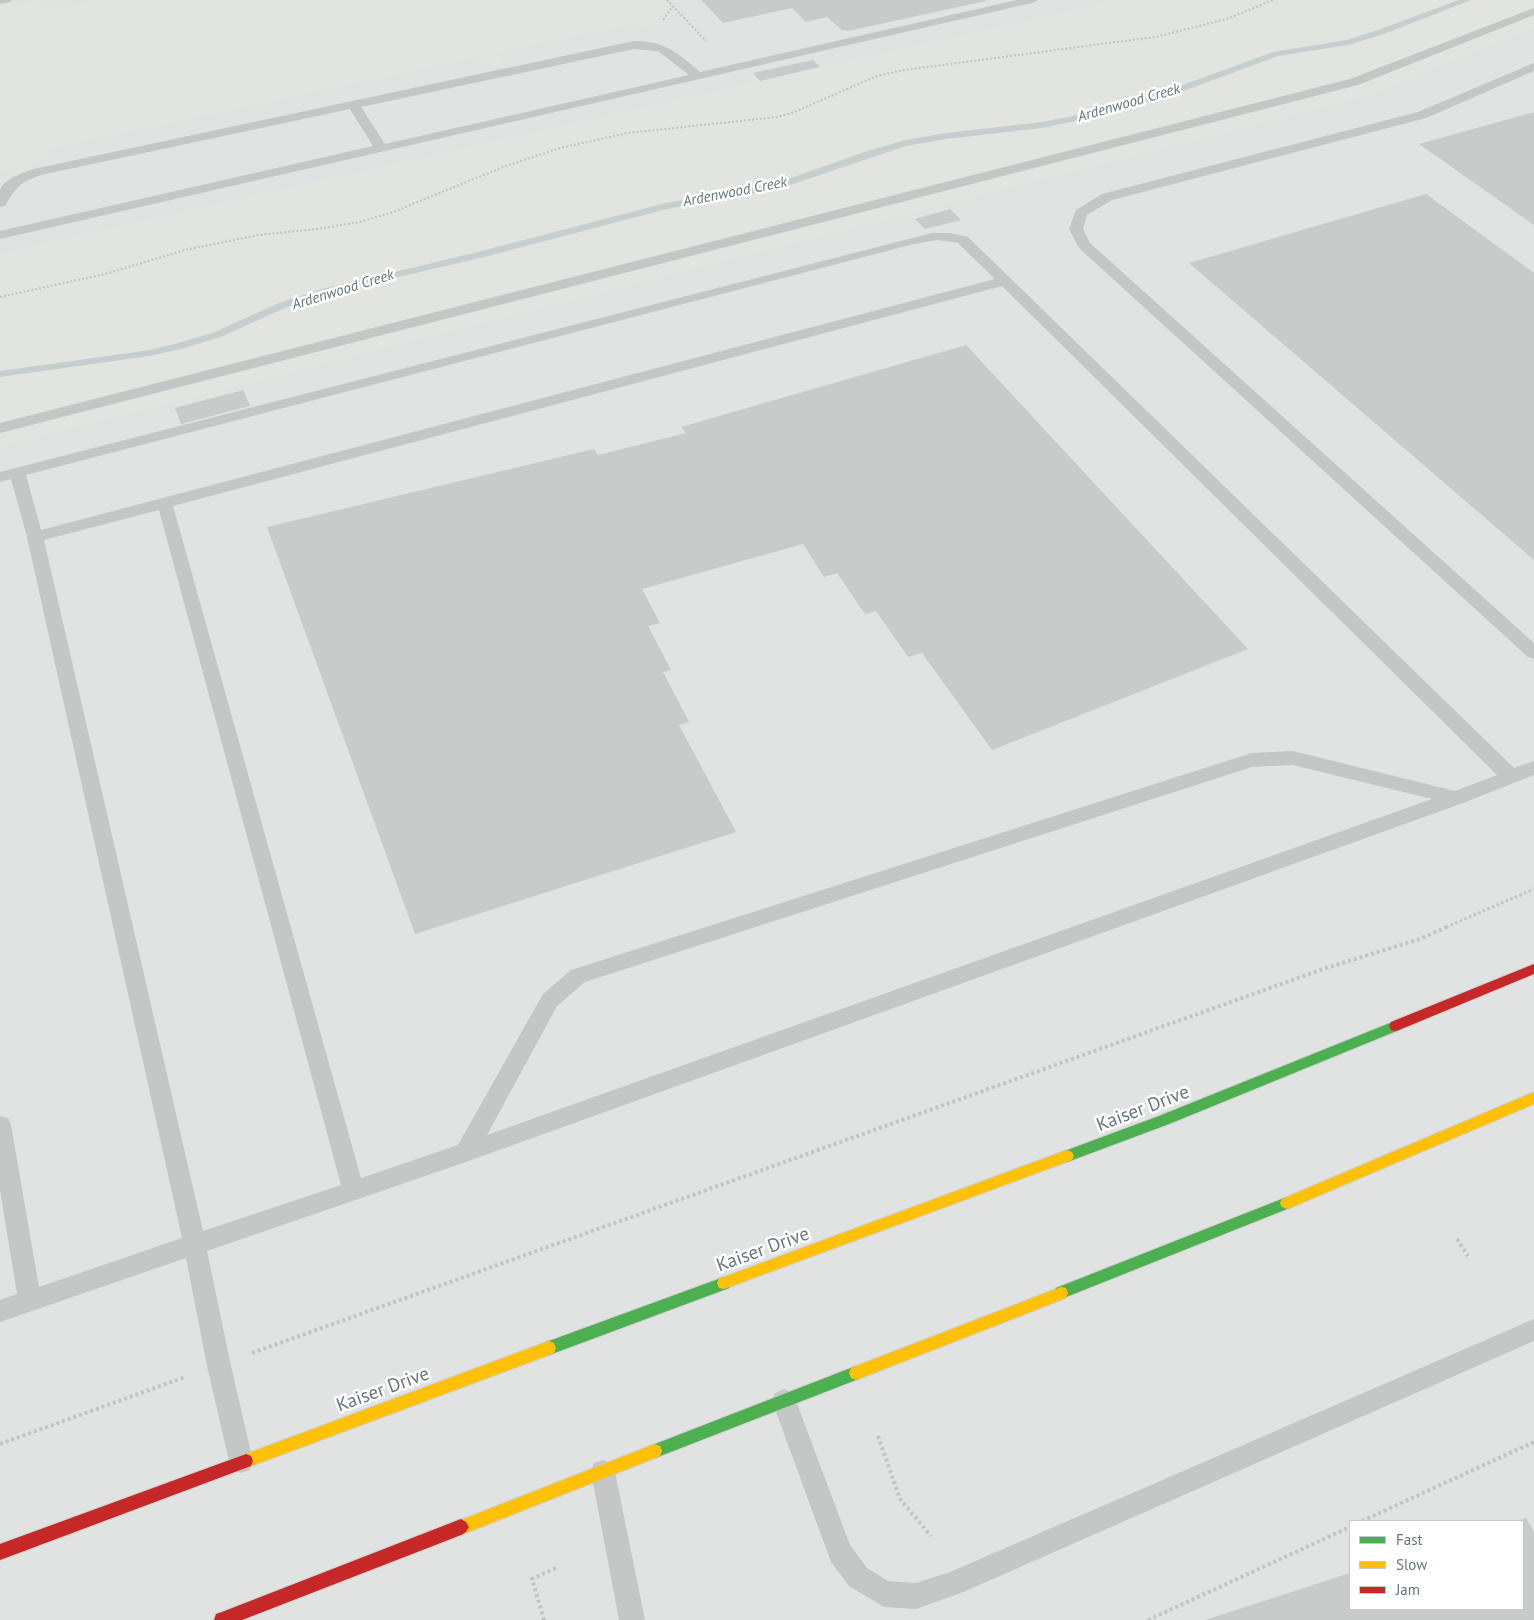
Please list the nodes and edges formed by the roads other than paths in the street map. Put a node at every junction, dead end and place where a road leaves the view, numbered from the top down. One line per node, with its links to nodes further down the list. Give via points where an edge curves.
1 (6, 0): 3 (lane)
2 (1032, 0): 6 (lane)
3 (0, 1)
4 (1534, 11): 12 (lane, via 1354,82)
5 (1534, 67): 16 (lane, via 1422,114 1107,197 1081,213 1076,229 1084,244)
6 (698, 76): 7 (lane, via 664,48 652,44 634,45); 8 (lane)
7 (353, 104): 8 (lane); 9 (lane, via 38,172 8,186)
8 (381, 148): 10 (lane)
9 (0, 203): 10 (lane)
10 (5, 234)
11 (1003, 281): 13 (lane, via 963,240 951,236 927,237); 14 (lane); 18 (lane)
12 (0, 428)
13 (8, 475): 15 (lane)
14 (165, 504): 15 (lane); 25 (lane)
15 (35, 537): 26 (lane)
16 (1534, 652)
17 (1534, 768): 18 (lane)
18 (1511, 777): 19 (lane)
19 (1456, 798): 24 (lane); 24 (lane, via 1293,758 1252,760 578,976 550,1000)
20 (1534, 969): 31 (street, Kaiser Drive, via 1164,1120)
21 (1534, 1098): 30 (street, via 1234,1226)
22 (0, 1125): 23 (lane)
23 (2, 1148): 27 (lane)
24 (466, 1152): 25 (lane)
25 (354, 1190): 26 (lane)
26 (195, 1244): 27 (lane); 31 (lane)
27 (30, 1301): 28 (lane)
28 (0, 1311)
29 (1534, 1330): 30 (lane, via 952,1584 916,1596 884,1594 858,1577 840,1554)
30 (784, 1402): 32 (street)
31 (241, 1461): 33 (street, Kaiser Drive)
32 (603, 1472): 34 (street); 35 (lane)
33 (0, 1552)
34 (222, 1620)
35 (632, 1620)

